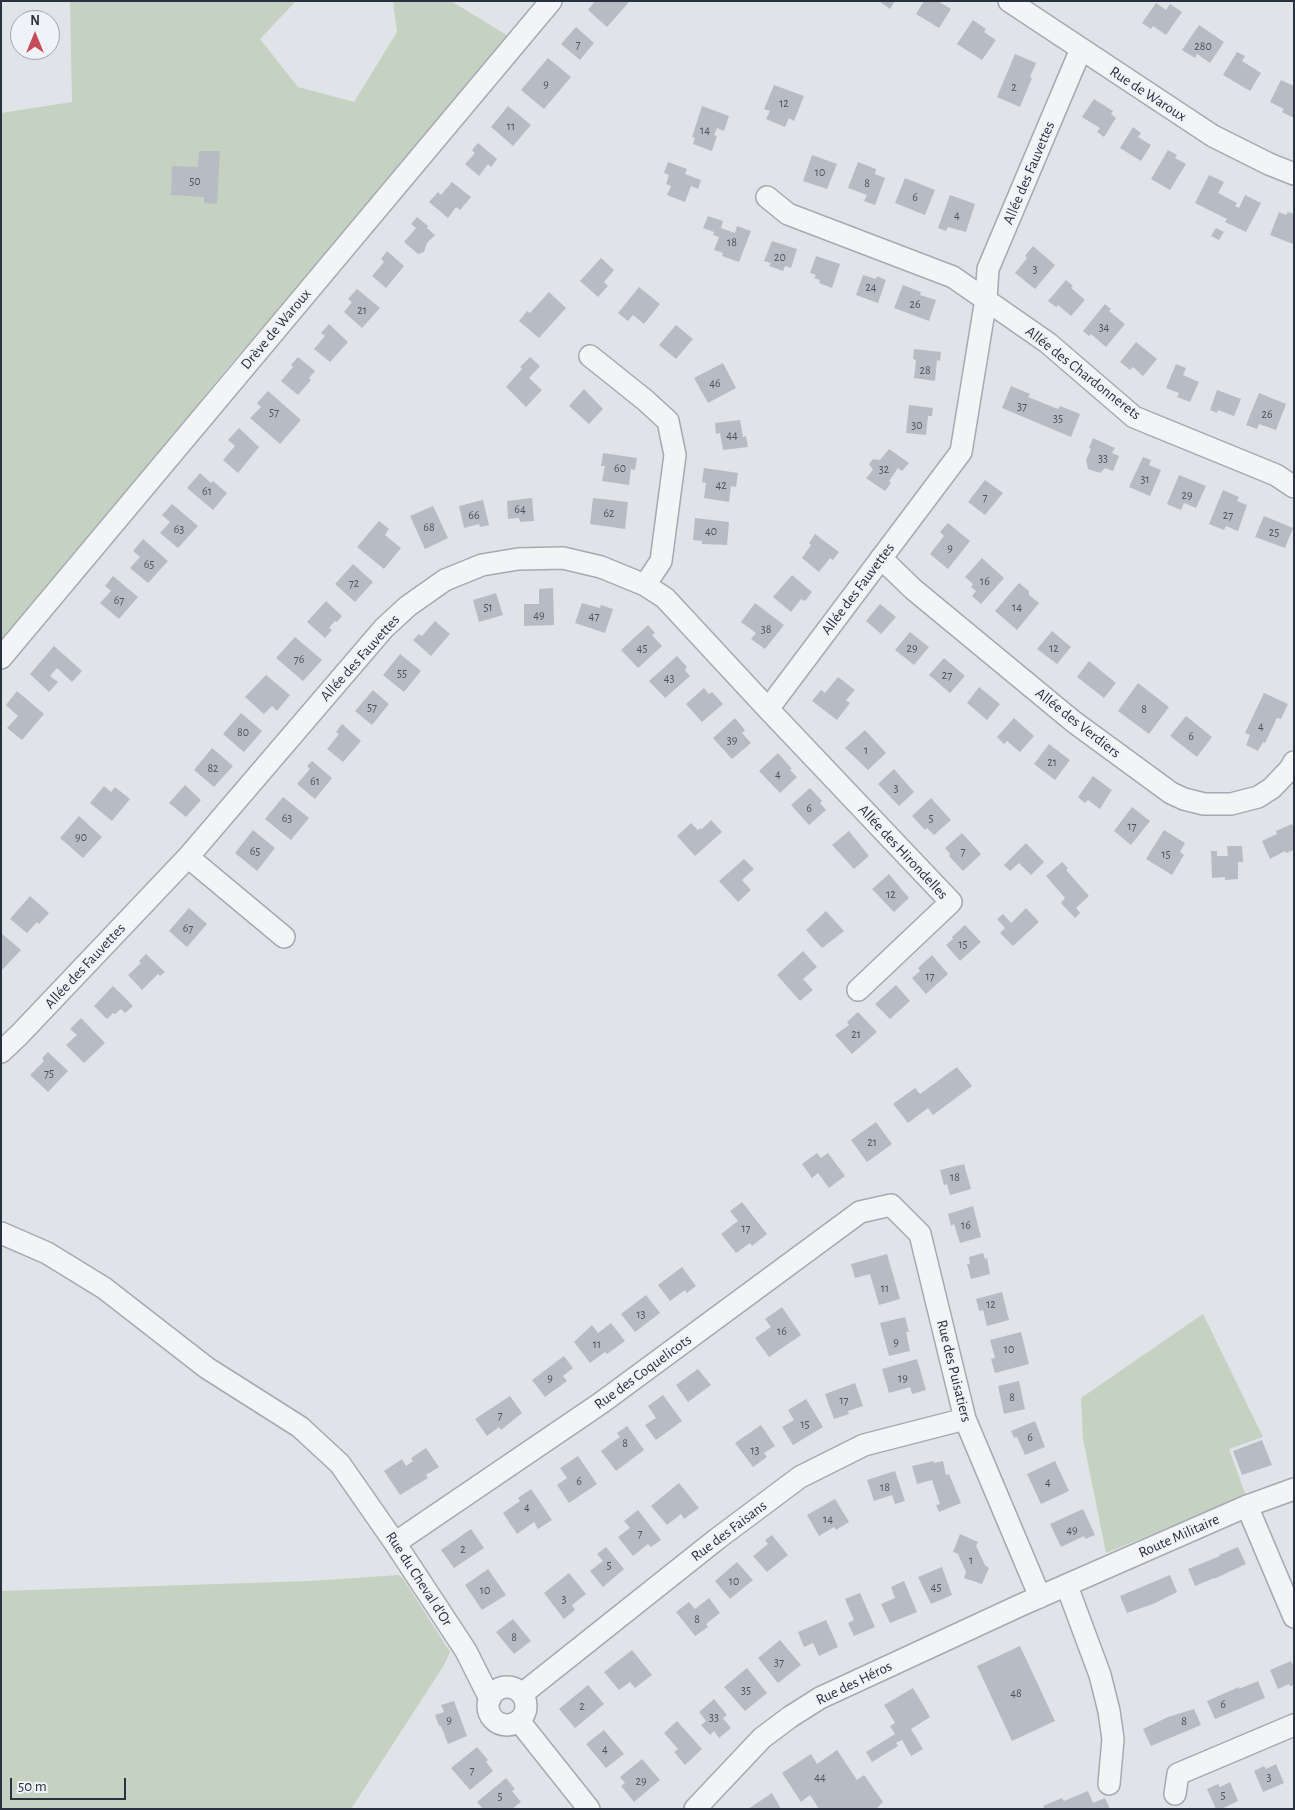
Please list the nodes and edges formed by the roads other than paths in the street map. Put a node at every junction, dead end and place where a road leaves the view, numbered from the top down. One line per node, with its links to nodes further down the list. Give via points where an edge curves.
1 (551, 1): 11 (street, Drève de Waroux)
2 (1010, 1): 3 (street, Rue de Waroux)
3 (1081, 49): 4 (street, Rue de Waroux, via 1212,136); 6 (street, Allée des Fauvettes, via 988,269)
4 (1294, 174)
5 (767, 197): 6 (street, via 788,214 953,277)
6 (986, 299): 8 (street, Allée des Chardonnerets, via 1048,343 1134,417 1276,475); 9 (street, Allée des Fauvettes, via 961,452)
7 (590, 356): 10 (street, via 668,422 675,455 661,561)
8 (1294, 487)
9 (881, 558): 12 (street, Allée des Fauvettes); 13 (street, Allée des Verdiers, via 913,589 1074,722 1171,793 1204,804 1230,804 1258,797 1272,788)
10 (645, 585): 12 (street, Allée des Fauvettes, via 665,598); 14 (street, Allée des Fauvettes, via 601,567 563,558 518,559 482,565 445,580 384,628)
11 (1, 658)
12 (768, 709): 16 (street, Allée des Hirondelles, via 950,902)
13 (1294, 762)
14 (188, 857): 15 (street); 17 (street, Allée des Fauvettes)
15 (284, 937)
16 (858, 990)
17 (1, 1052)
18 (892, 1205): 20 (street, Rue des Puisatiers, via 920,1234); 23 (street, Rue des Coquelicots, via 860,1212 601,1403)
19 (1, 1233): 23 (street, Rue du Cheval d'Or, via 47,1253 104,1288 207,1368 300,1427 340,1464)
20 (965, 1419): 25 (street, Rue des Puisatiers); 27 (street, Rue des Faisans, via 864,1445 800,1477)
21 (1294, 1489): 22 (street, Route Militaire)
22 (1247, 1506): 24 (street, Route Militaire); 26 (street)
23 (395, 1543): 28 (street, Rue du Cheval d'Or, via 466,1651)
24 (1067, 1586): 25 (street, Route Militaire); 31 (street, via 1100,1675 1109,1711 1113,1738)
25 (1040, 1597): 34 (street, Rue des Héros, via 820,1698 762,1738)
26 (1294, 1617)
27 (522, 1694): 28 (street, via 511,1687 504,1687); 29 (street, via 526,1707)
28 (490, 1699): 29 (street, via 488,1710 496,1721 508,1725)
29 (519, 1720): 33 (street)
30 (1294, 1725): 32 (street, via 1178,1774)
31 (1109, 1784)
32 (1175, 1794)
33 (590, 1809)
34 (695, 1809)

